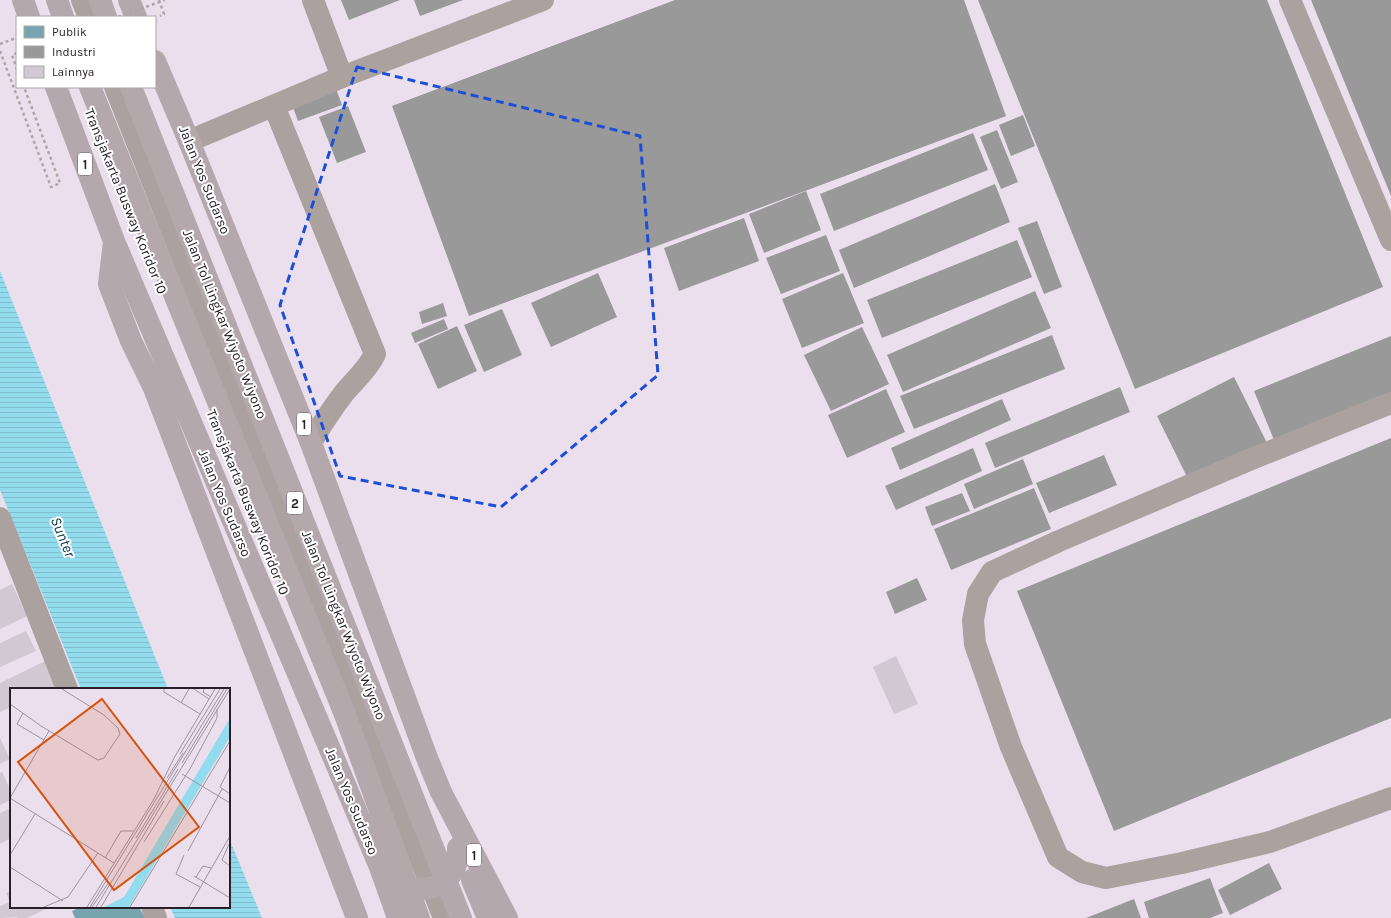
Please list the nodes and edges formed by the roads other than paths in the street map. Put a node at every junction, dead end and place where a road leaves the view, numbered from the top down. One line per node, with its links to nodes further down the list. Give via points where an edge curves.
1 (23, 0): 10 (highway)
2 (48, 0): 11 (street)
3 (57, 0): 12 (highway)
4 (82, 0): 13 (street)
5 (100, 0): 14 (highway)
6 (129, 0): 15 (highway)
7 (313, 0): 17 (street)
8 (544, 0): 17 (street)
9 (1290, 0): 25 (street)
10 (29, 16)
11 (54, 16)
12 (63, 16)
13 (89, 16)
14 (106, 16)
15 (136, 16)
16 (156, 63): 24 (highway, Jalan Yos Sudarso / 1)
17 (342, 77): 23 (street)
18 (56, 88): 26 (highway, Jalan Yos Sudarso / 1)
19 (81, 88): 34 (street, Transjakarta Busway Koridor 10, via 346,741)
20 (90, 88): 41 (highway, bridge, via 344,712)
21 (115, 88): 35 (street, Transjakarta Busway Koridor 10)
22 (131, 88): 43 (highway, Jalan Tol Lingkar Wiyoto Wiyono / 2, bridge)
23 (274, 106): 24 (street); 28 (street, via 376,354 325,419)
24 (189, 141): 28 (highway, Jalan Yos Sudarso / 1)
25 (1391, 240)
26 (114, 241): 38 (highway, via 109,284 131,341 154,388); 39 (highway, Jalan Yos Sudarso / 1, via 380,867)
27 (1391, 403): 32 (street, via 1249,460 992,572 978,594 973,620 975,644 1011,747 1058,857 1082,872 1106,878 1270,842)
28 (311, 443): 31 (highway, Jalan Yos Sudarso / 1)
29 (0, 518): 30 (street)
30 (67, 688)
31 (441, 792): 33 (highway, Jalan Yos Sudarso / 1); 45 (highway, Jalan Yos Sudarso / 1)
32 (1391, 798)
33 (458, 848): 35 (highway, via 455,868 450,876); 44 (highway, Jalan Yos Sudarso / 1)
34 (392, 874): 35 (highway, via 402,884 415,889); 40 (street, Transjakarta Busway Koridor 10)
35 (433, 888): 42 (street, Transjakarta Busway Koridor 10)
36 (152, 908): 37 (street)
37 (156, 918)
38 (357, 918)
39 (398, 918)
40 (409, 918)
41 (419, 918)
42 (444, 918)
43 (461, 918)
44 (488, 918)
45 (507, 918)

